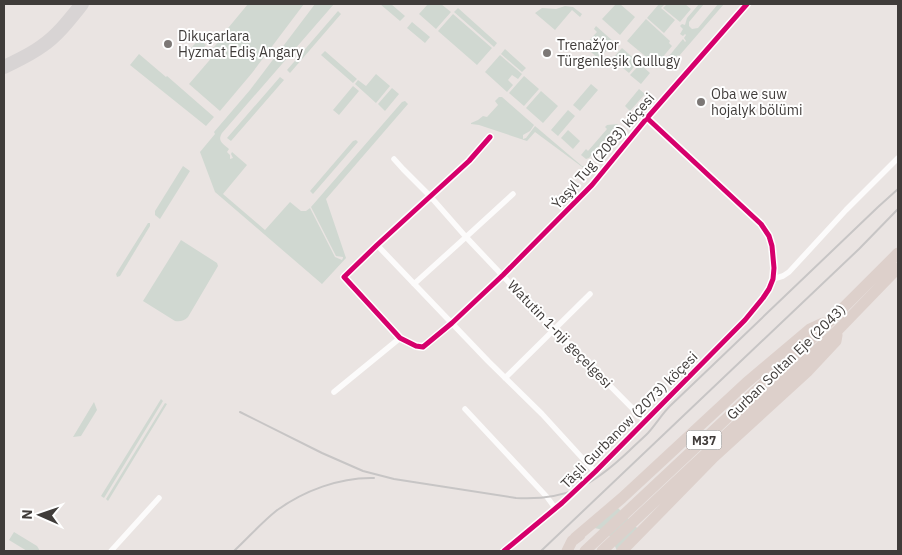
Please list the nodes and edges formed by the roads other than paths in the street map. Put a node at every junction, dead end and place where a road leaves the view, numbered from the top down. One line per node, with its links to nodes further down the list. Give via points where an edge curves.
1 (747, 4): 2 (street, Ýaşyl Tug (2083) köçesi)
2 (647, 118): 12 (street, Ýaşyl Tug (2083) köçesi, via 592,185); 13 (street, via 761,224 772,246)
3 (490, 137): 7 (street)
4 (898, 158): 13 (street, via 789,272)
5 (394, 159): 7 (street, Watutin 1-nji geçelgesi)
6 (513, 194): 8 (street)
7 (430, 196): 8 (street, Watutin 1-nji geçelgesi); 9 (street)
8 (466, 237): 12 (street, Watutin 1-nji geçelgesi); 14 (street)
9 (377, 244): 14 (street); 20 (street, via 344,277)
10 (898, 253): 16 (highway, Gurban Soltan Eje (2043) / M37)
11 (898, 268): 19 (highway, Gurban Soltan Eje (2043) / M37)
12 (503, 275): 17 (street, Ýaşyl Tug (2083) köçesi); 18 (street, Watutin 1-nji geçelgesi)
13 (773, 279): 24 (street, Täşli Gurbanow (2073) köçesi, via 769,290 745,320)
14 (414, 284): 17 (street)
15 (590, 294): 18 (street)
16 (833, 318): 19 (highway, Gurban Soltan Eje (2043) / M37); 28 (highway, via 810,329 746,382)
17 (452, 323): 20 (street, Ýaşyl Tug (2083) köçesi, via 423,347); 21 (street)
18 (555, 329): 21 (street); 24 (street, Watutin 1-nji geçelgesi)
19 (831, 331): 29 (highway, via 836,341 714,457); 33 (highway, Gurban Soltan Eje (2043) / M37); 34 (highway, Gurban Soltan Eje (2043) / M37)
20 (400, 338): 22 (street)
21 (505, 378): 25 (street)
22 (334, 392)
23 (465, 409): 27 (street)
24 (646, 421): 25 (street, Täşli Gurbanow (2073) köçesi)
25 (595, 472): 27 (street, Täşli Gurbanow (2073) köçesi)
26 (158, 498): 30 (street)
27 (555, 508): 31 (street, Täşli Gurbanow (2073) köçesi)
28 (571, 543): 32 (highway); 35 (highway, via 579,535 588,533 604,539)
29 (632, 546): 36 (highway)
30 (111, 551)
31 (504, 551)
32 (562, 551)
33 (585, 551)
34 (602, 551)
35 (610, 551)
36 (622, 551)

